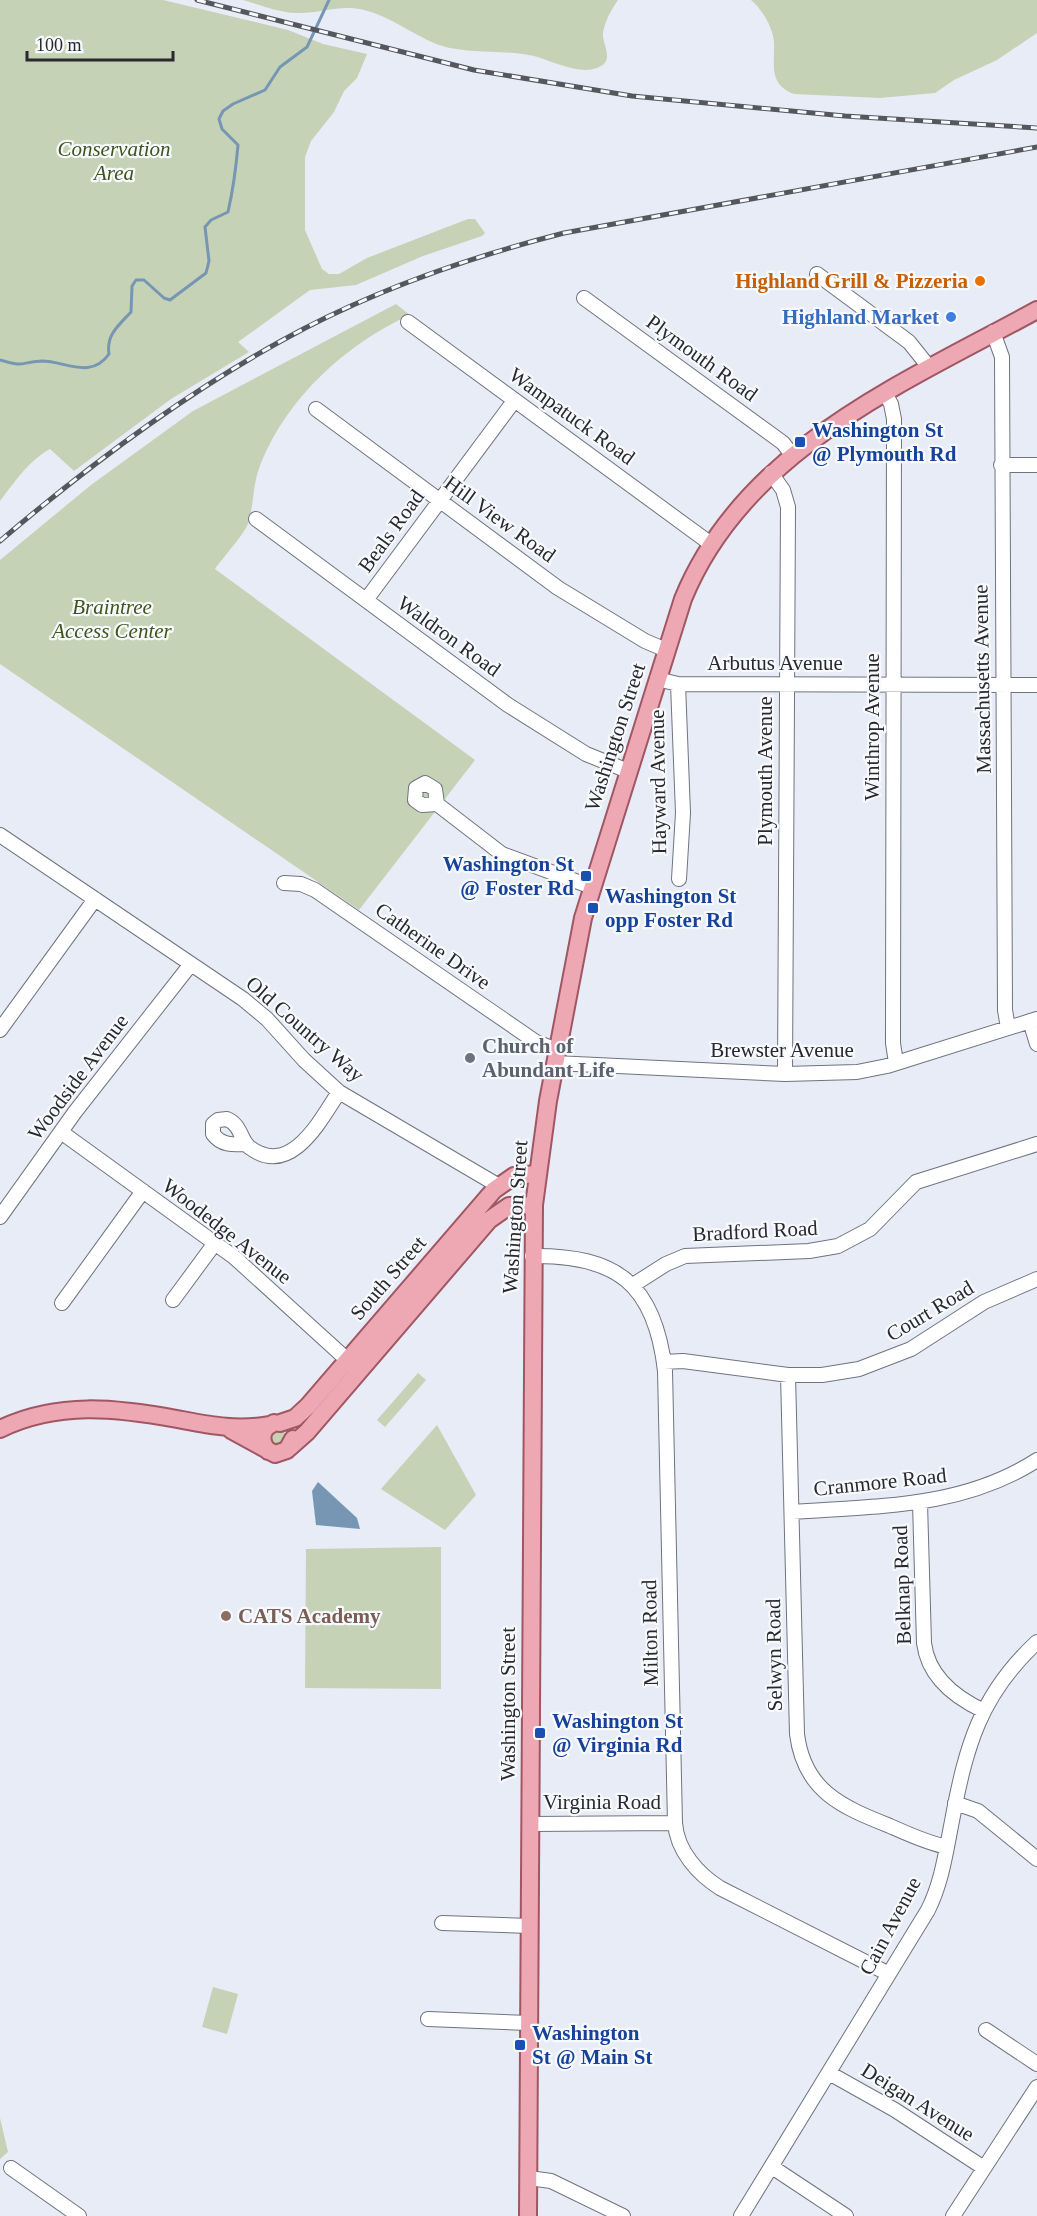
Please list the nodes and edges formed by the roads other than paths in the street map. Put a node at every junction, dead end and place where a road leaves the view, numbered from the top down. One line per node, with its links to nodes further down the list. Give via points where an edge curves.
1 (817, 274): 6 (street, via 909,342)
2 (584, 298): 10 (street, Plymouth Road, via 778,439)
3 (1037, 310): 5 (main road, Washington Street)
4 (408, 322): 8 (street, Wampatuck Road)
5 (993, 332): 6 (main road, Washington Street); 11 (street, Massachusetts Avenue, via 1002,357)
6 (929, 367): 7 (main road, Washington Street)
7 (885, 393): 10 (main road, Washington Street); 22 (street, Winthrop Avenue, via 894,419)
8 (514, 400): 14 (street, Beals Road); 16 (street, Wampatuck Road)
9 (316, 410): 14 (street, Hill View Road)
10 (793, 456): 13 (main road, Washington Street)
11 (1001, 465): 12 (street); 23 (street, Massachusetts Avenue)
12 (1037, 465)
13 (771, 473): 16 (main road, Washington Street, via 739,506); 21 (street, Plymouth Avenue, via 783,490 788,507)
14 (439, 501): 17 (street, Beals Road); 18 (street, Hill View Road, via 567,593)
15 (256, 519): 17 (street, Waldron Road)
16 (711, 544): 18 (main road, Washington Street, via 688,586)
17 (366, 600): 25 (street, Waldron Road, via 539,725 586,754)
18 (666, 650): 19 (main road, Washington Street)
19 (657, 679): 20 (street, Arbutus Avenue); 25 (main road, Washington Street)
20 (678, 684): 21 (street, Arbutus Avenue); 28 (street, Hayward Avenue, via 683,813)
21 (786, 684): 22 (street, Arbutus Avenue); 39 (street, Plymouth Avenue)
22 (893, 685): 23 (street, Arbutus Avenue); 38 (street, Winthrop Avenue)
23 (1003, 685): 24 (street, Arbutus Avenue); 34 (street, Massachusetts Avenue)
24 (1037, 685)
25 (628, 771): 30 (main road, Washington Street)
26 (437, 804): 30 (street, via 502,854)
27 (0, 835): 31 (street, Old Country Way)
28 (679, 879)
29 (284, 883): 37 (street, Catherine Drive, via 301,884 322,894)
30 (592, 887): 37 (main road, Washington Street)
31 (95, 899): 32 (street, Old Country Way); 35 (street)
32 (190, 964): 40 (street, Old Country Way, via 267,1019); 41 (street, Woodside Avenue)
33 (1034, 1020): 34 (street, Brewster Avenue); 36 (street)
34 (1008, 1028): 38 (street, Brewster Avenue)
35 (0, 1030)
36 (1037, 1044)
37 (556, 1057): 39 (street, Brewster Avenue); 44 (main road, Washington Street)
38 (896, 1064): 39 (street, Brewster Avenue, via 857,1072)
39 (785, 1074)
40 (339, 1092): 42 (street, via 315,1129 295,1149 270,1155); 45 (street, Old Country Way)
41 (61, 1132): 46 (street, Woodedge Avenue); 48 (street, Woodside Avenue)
42 (246, 1144)
43 (1037, 1144): 52 (street, Bradford Road, via 916,1182 870,1229 838,1246 809,1251 685,1256)
44 (536, 1174): 45 (main road, South Street, via 514,1176); 47 (main road, Washington Street)
45 (499, 1186): 56 (main road, South Street)
46 (143, 1191): 49 (street, Woodedge Avenue); 54 (street)
47 (534, 1205): 50 (main road, Washington Street); 56 (main road, South Street, via 509,1206 494,1215)
48 (0, 1217)
49 (215, 1243): 53 (street); 56 (street, Woodedge Avenue)
50 (532, 1256): 52 (street, Milton Road, via 562,1256 601,1265 622,1274); 70 (main road, Washington Street)
51 (1037, 1279): 57 (street, Court Road, via 984,1302 919,1345 885,1361 841,1373)
52 (633, 1285): 55 (street, Milton Road, via 654,1324)
53 (173, 1300)
54 (63, 1303)
55 (664, 1362): 57 (street, Court Road); 69 (street, Milton Road)
56 (354, 1366): 58 (main road, South Street, via 295,1418); 61 (main road, South Street, via 307,1432)
57 (788, 1375): 65 (street, Selwyn Road)
58 (274, 1424): 60 (main road, South Street); 61 (main road, via 287,1426 292,1434); 62 (main road, via 262,1437)
59 (1, 1426): 60 (main road, South Street, via 52,1411 86,1408 142,1413)
60 (224, 1428): 62 (main road, South Street)
61 (289, 1448): 62 (main road, via 277,1454)
62 (268, 1450)
63 (1037, 1460): 64 (street, Cranmore Road, via 986,1486)
64 (920, 1503): 65 (street, Cranmore Road); 67 (street, Belknap Road, via 927,1661 945,1685)
65 (793, 1512): 71 (street, Selwyn Road, via 797,1734 805,1763 818,1785 838,1803)
66 (1037, 1642): 67 (street, Cain Avenue, via 1004,1675)
67 (984, 1711): 68 (street, Cain Avenue, via 967,1753)
68 (955, 1803): 71 (street, Cain Avenue); 72 (street, via 978,1811)
69 (675, 1823): 70 (street, Virginia Road); 75 (street, Milton Road, via 676,1835 686,1854 713,1884)
70 (530, 1824): 74 (main road, Washington Street)
71 (947, 1847): 75 (street, Cain Avenue, via 932,1902)
72 (1037, 1859)
73 (442, 1923): 74 (street)
74 (530, 1926): 77 (main road, Washington Street)
75 (889, 1974): 80 (street, Cain Avenue)
76 (428, 2019): 77 (street)
77 (530, 2023): 85 (main road, Washington Street)
78 (986, 2030): 79 (street)
79 (1037, 2064)
80 (829, 2073): 82 (street, Cain Avenue); 84 (street, Deigan Avenue)
81 (1037, 2087): 84 (street)
82 (772, 2167): 89 (street, Cain Avenue); 90 (street)
83 (11, 2168): 86 (street)
84 (984, 2168): 91 (street)
85 (529, 2178): 87 (main road, Washington Street); 88 (street, via 551,2181)
86 (80, 2216)
87 (528, 2216)
88 (623, 2216)
89 (741, 2216)
90 (846, 2216)
91 (953, 2216)

